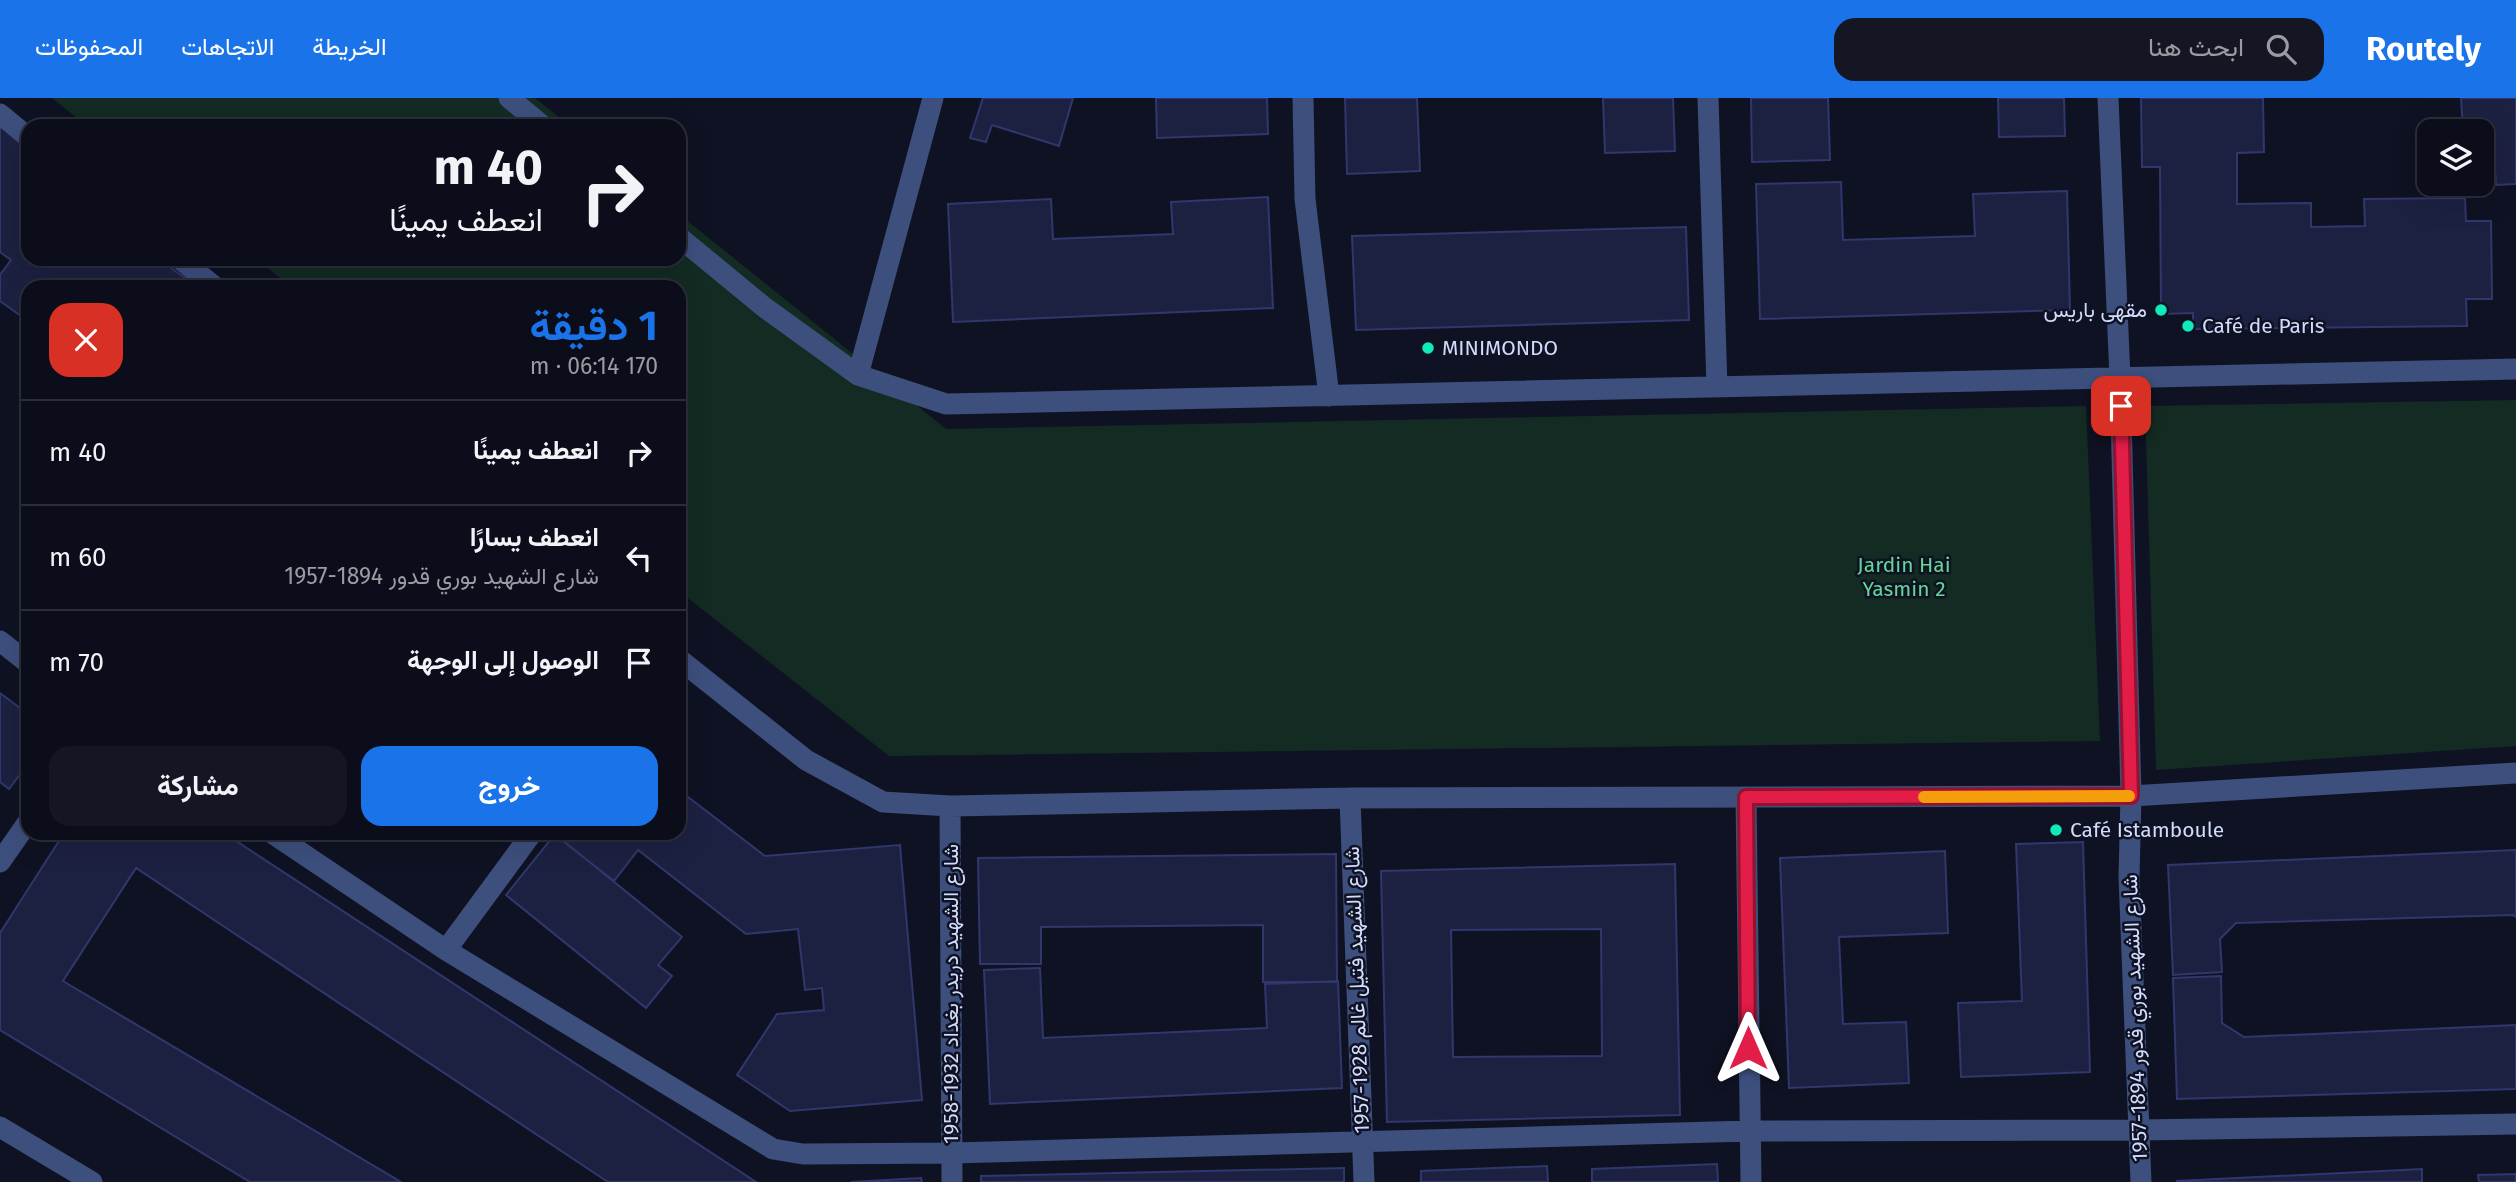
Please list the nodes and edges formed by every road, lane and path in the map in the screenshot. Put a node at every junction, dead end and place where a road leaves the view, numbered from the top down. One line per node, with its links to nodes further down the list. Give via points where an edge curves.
1 (509, 98): 7 (street)
2 (933, 98): 13 (street)
3 (1303, 98): 16 (street, via 1305,199)
4 (1708, 98): 15 (street)
5 (2108, 98): 14 (street, شارع الشهيد بوري قدور 1894-1957)
6 (0, 114): 8 (street)
7 (534, 119)
8 (21, 131)
9 (686, 243): 13 (street)
10 (189, 266): 11 (street)
11 (206, 280)
12 (2516, 369): 14 (street)
13 (858, 375): 16 (street, via 946,404)
14 (2120, 378): 15 (street); 21 (street, شارع الشهيد بوري قدور 1894-1957)
15 (1717, 387): 16 (street)
16 (1329, 396)
17 (0, 641): 18 (street)
18 (21, 658)
19 (686, 665): 24 (street, via 806,760 883,802)
20 (2516, 773): 21 (street)
21 (2131, 796): 22 (street); 32 (street, شارع الشهيد بوري قدور 1894-1957, via 2129,877)
22 (1746, 797): 23 (street); 33 (street)
23 (1350, 798): 24 (street); 34 (street, شارع الشهيد فتيل غالم 1928-1957)
24 (950, 806): 35 (street, شارع الشهيد دريدر بغداد 1932-1958)
25 (21, 832): 28 (street)
26 (282, 840): 29 (street)
27 (527, 840): 29 (street)
28 (0, 862)
29 (446, 950): 35 (street, via 774,1149 803,1154)
30 (2516, 1124): 32 (street)
31 (0, 1128): 36 (street)
32 (2139, 1130): 33 (street); 40 (street, شارع الشهيد بوري قدور 1894-1957)
33 (1749, 1131): 34 (street); 39 (street)
34 (1362, 1143): 35 (street); 38 (street, شارع الشهيد فتيل غالم 1928-1957)
35 (951, 1153): 37 (street, شارع الشهيد دريدر بغداد 1932-1958)
36 (92, 1182)
37 (952, 1182)
38 (1364, 1182)
39 (1751, 1182)
40 (2141, 1182)

